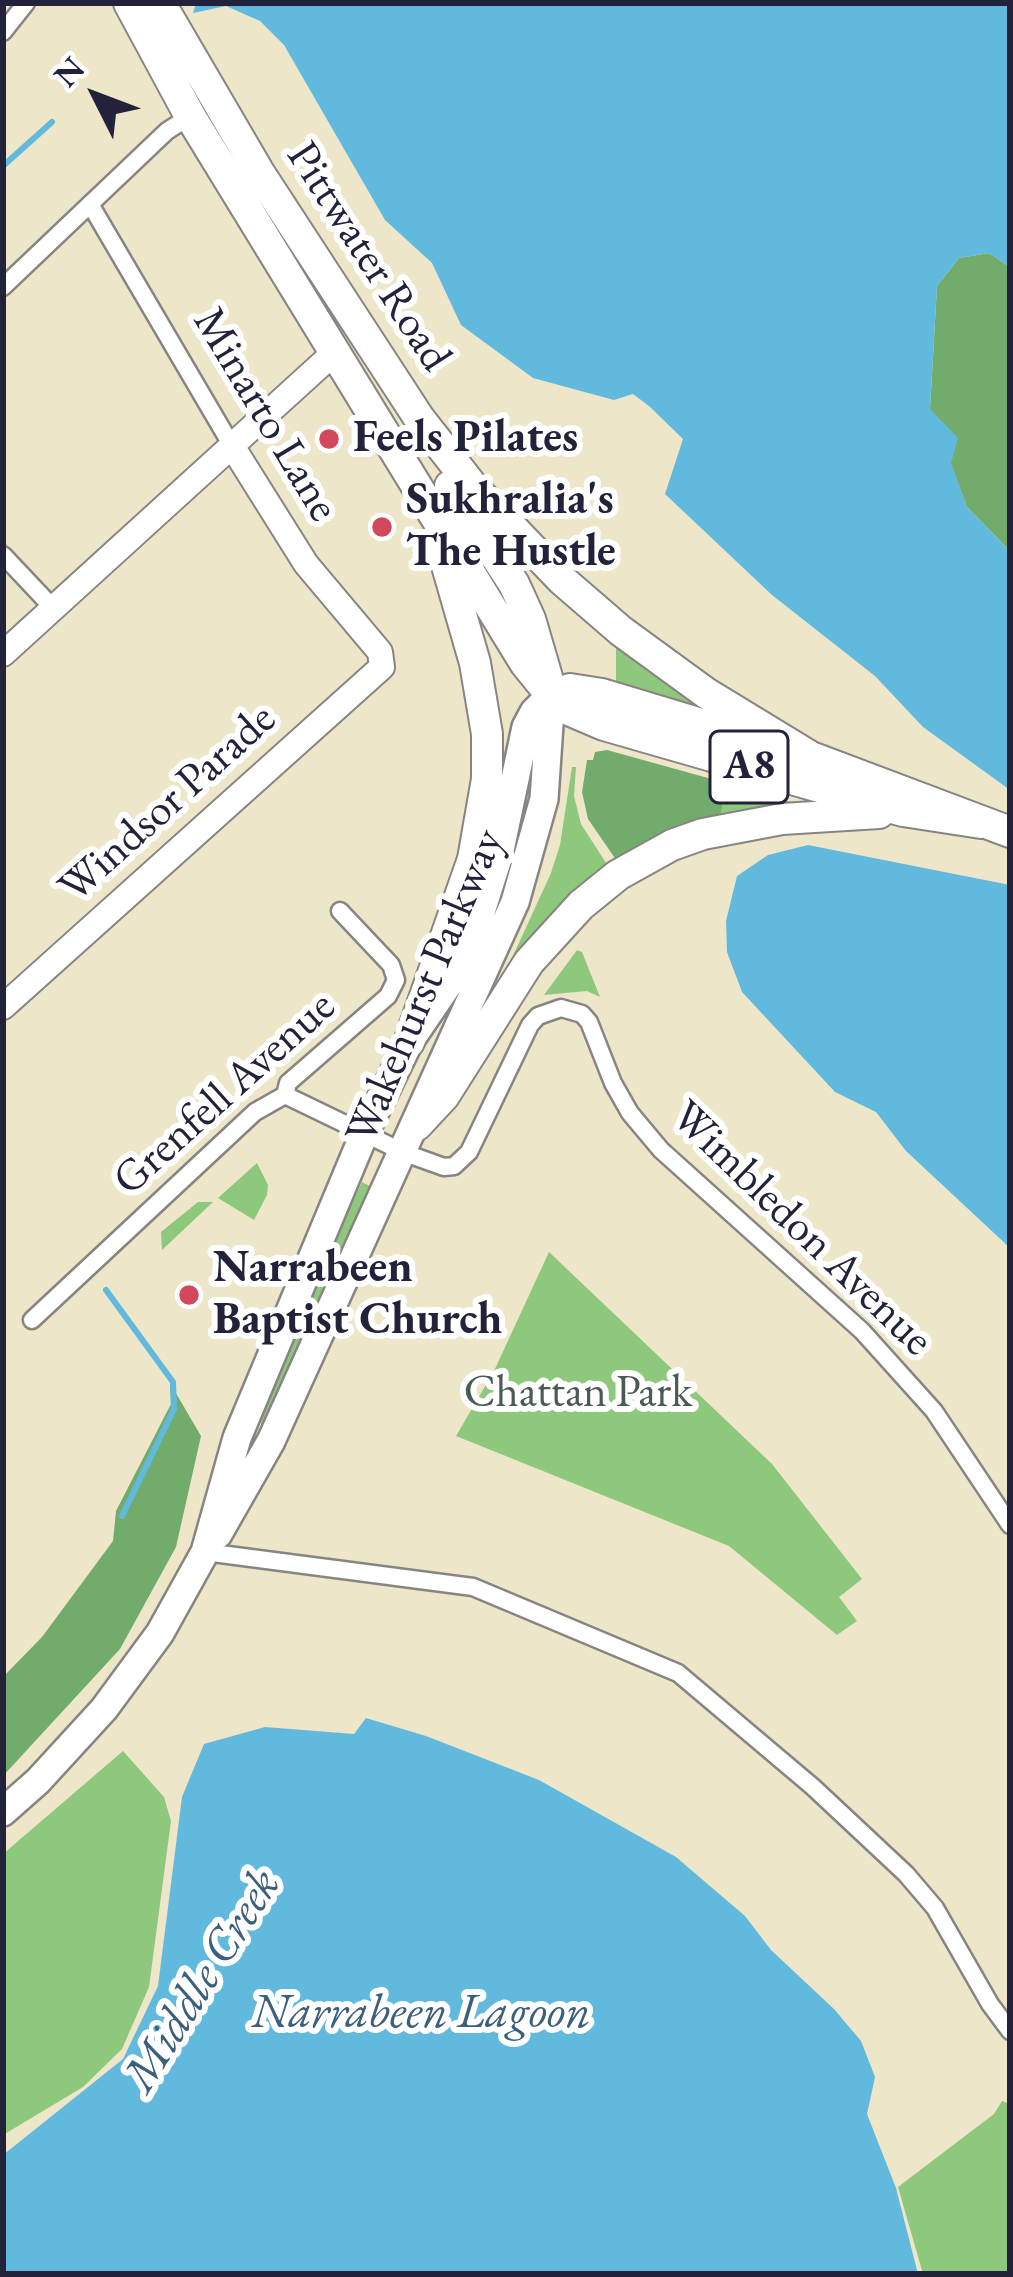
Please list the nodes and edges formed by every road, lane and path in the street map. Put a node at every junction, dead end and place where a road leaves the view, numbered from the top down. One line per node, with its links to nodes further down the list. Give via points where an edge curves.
1 (26, 3): 4 (street)
2 (130, 3): 5 (highway, Pittwater Road / A8)
3 (160, 3): 5 (highway, Pittwater Road / A8)
4 (3, 32)
5 (203, 108): 6 (street); 8 (highway, Pittwater Road / A8); 9 (highway, Pittwater Road / A8, via 260,174)
6 (90, 204): 7 (street); 10 (street, Minarto Lane)
7 (3, 287)
8 (336, 351): 10 (street); 11 (highway, Pittwater Road / A8)
9 (419, 418): 16 (highway, via 439,470 514,584); 17 (highway, Pittwater Road / A8, via 507,525 578,594 706,694)
10 (232, 446): 13 (street); 15 (street, Minarto Lane, via 306,564)
11 (431, 509): 16 (highway, Pittwater Road / A8); 22 (highway, via 476,663 487,779 473,859)
12 (3, 556): 13 (street)
13 (53, 608): 14 (street)
14 (3, 654)
15 (382, 660): 21 (street, Windsor Parade, via 369,682)
16 (551, 695): 17 (highway, Pittwater Road / A8, via 602,694); 18 (highway, Pittwater Road / A8, via 604,725); 22 (main road, Wakehurst Parkway, via 526,727 480,915 454,976); 25 (main road, Wakehurst Parkway, via 532,851)
17 (811, 757): 19 (highway, Pittwater Road / A8)
18 (903, 811): 19 (highway, Pittwater Road / A8); 25 (highway, via 747,824 672,845 618,874 529,962)
19 (996, 827)
20 (340, 911): 23 (street, Grenfell Avenue, via 396,980)
21 (3, 1006)
22 (409, 1042): 24 (main road, Wakehurst Parkway)
23 (284, 1095): 24 (street, Wimbledon Avenue); 26 (street, Grenfell Avenue, via 255,1112)
24 (365, 1132): 25 (street, Wimbledon Avenue); 27 (main road, Wakehurst Parkway)
25 (411, 1139): 28 (main road, Wakehurst Parkway); 29 (street, Wimbledon Avenue, via 444,1167 463,1161 530,1024 551,1010 582,1014 613,1083 661,1150 862,1331 934,1411)
26 (32, 1320)
27 (237, 1438): 28 (main road); 30 (main road, Wakehurst Parkway)
28 (271, 1441): 30 (main road, Wakehurst Parkway)
29 (1010, 1526)
30 (205, 1552): 31 (main road, Wakehurst Parkway, via 104,1709); 32 (street, via 473,1588 678,1673 906,1874)
31 (3, 1812)
32 (1010, 2031)

